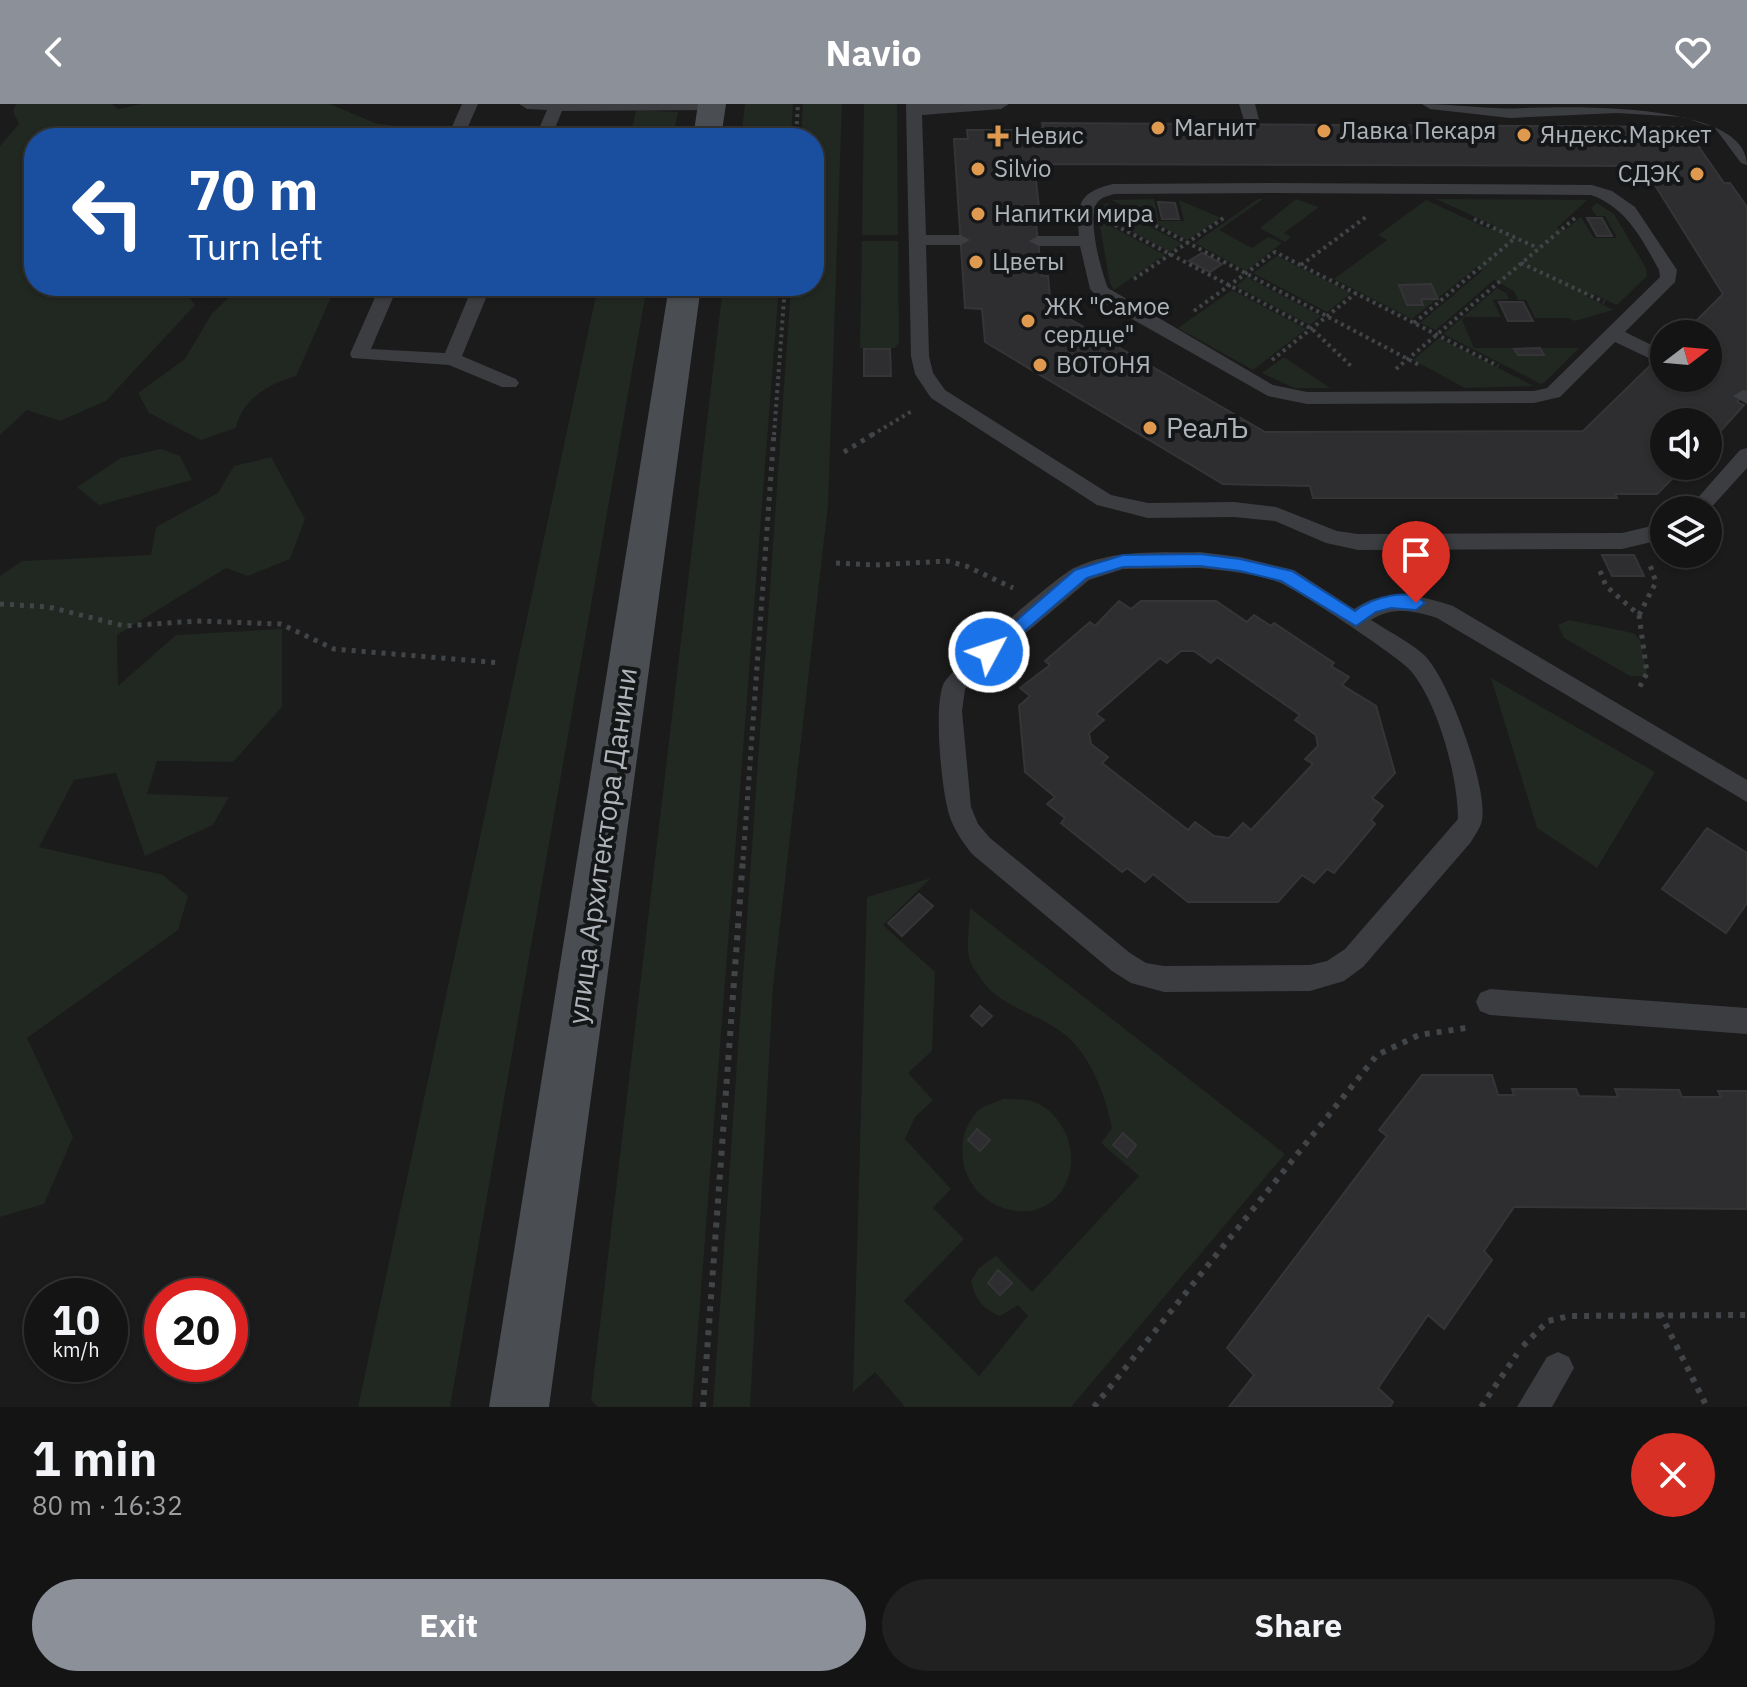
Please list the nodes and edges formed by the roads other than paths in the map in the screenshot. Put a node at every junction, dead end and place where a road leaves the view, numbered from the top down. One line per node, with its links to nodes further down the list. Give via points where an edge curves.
1 (470, 104): 10 (lane)
2 (527, 104): 7 (lane)
3 (712, 104): 7 (lane); 12 (street)
4 (1001, 104): 8 (lane)
5 (1247, 104): 9 (lane)
6 (1430, 104): 13 (lane, via 1478,113 1694,112 1715,121)
7 (556, 106): 11 (lane)
8 (915, 108): 16 (lane)
9 (1252, 124)
10 (459, 128)
11 (547, 128)
12 (708, 128)
13 (1747, 160)
14 (1265, 165): 15 (lane)
15 (1272, 188): 19 (lane, via 1113,189 1091,202); 23 (lane, via 1607,193 1630,210 1669,278)
16 (918, 240): 17 (lane); 29 (lane, via 920,356 924,374 938,394 1126,509 1277,514 1336,540 1358,542 1588,541)
17 (961, 240)
18 (1038, 241): 19 (lane)
19 (1087, 241): 23 (lane, via 1098,288 1107,298 1286,395 1534,397 1553,393)
20 (385, 296): 25 (lane, via 359,354)
21 (478, 296): 25 (lane)
22 (684, 296): 35 (street, улица Архитектора Данини)
23 (1614, 334): 24 (lane)
24 (1650, 351)
25 (452, 359): 26 (lane)
26 (509, 383)
27 (1747, 455): 28 (lane)
28 (1710, 496)
29 (1650, 535)
30 (1356, 620): 30 (lane, via 1286,576 1240,565 1123,561 1081,574 954,686 950,711 959,807 968,830 1141,974 1164,979 1310,978 1334,972 1354,958 1470,821 1442,697 1432,678); 31 (lane, via 1391,602 1445,612)
31 (1747, 792)
32 (1490, 1002): 33 (lane)
33 (1747, 1021)
34 (1558, 1368): 36 (lane)
35 (519, 1407)
36 (1533, 1407)

